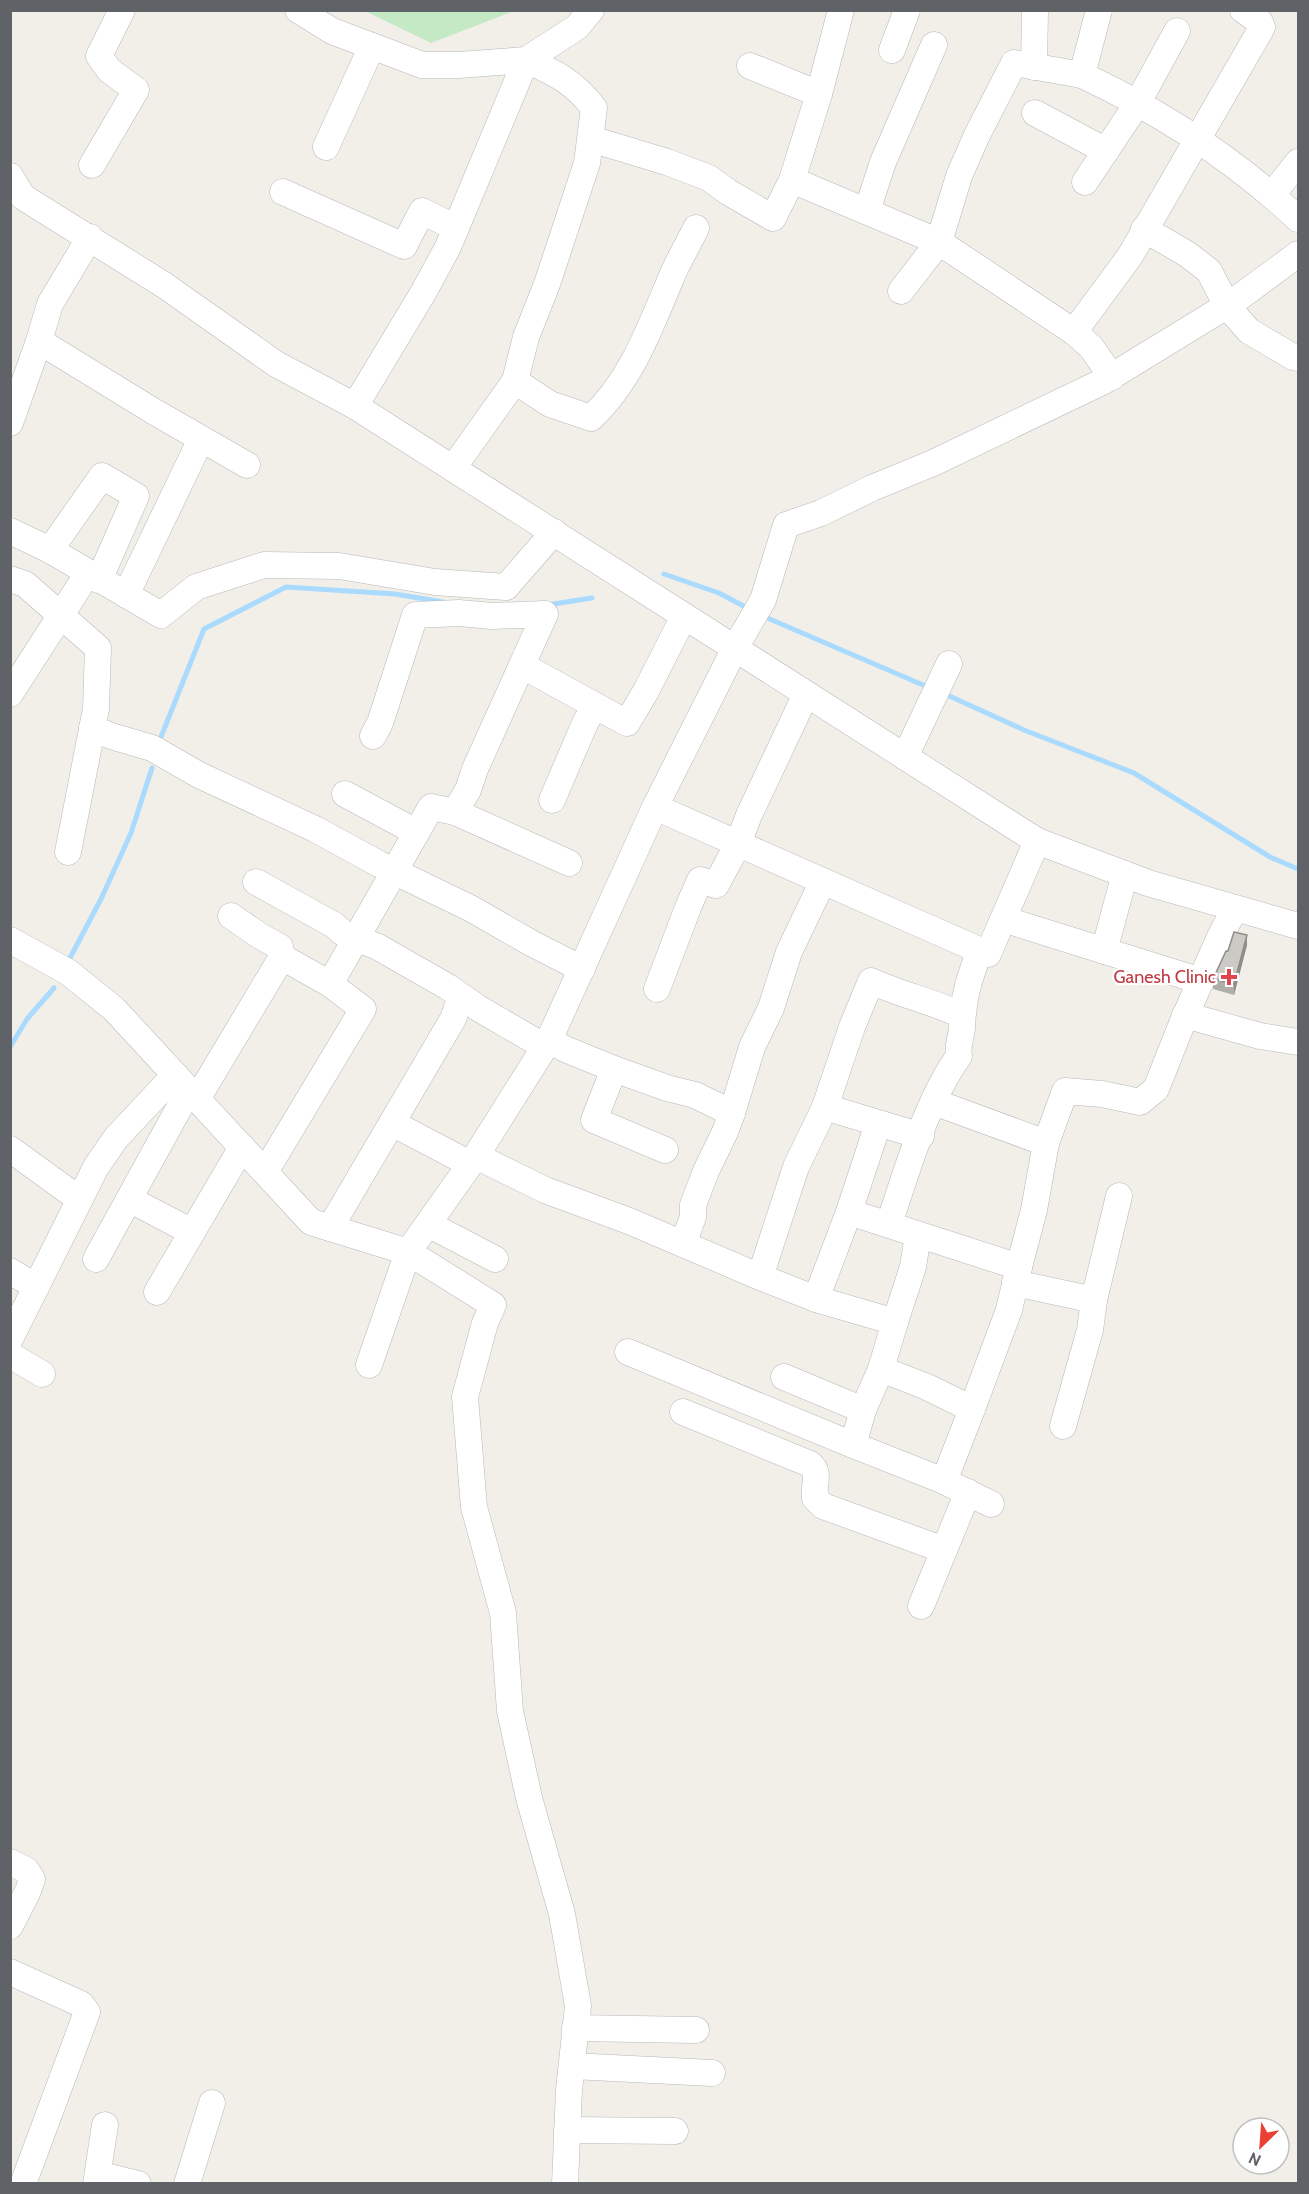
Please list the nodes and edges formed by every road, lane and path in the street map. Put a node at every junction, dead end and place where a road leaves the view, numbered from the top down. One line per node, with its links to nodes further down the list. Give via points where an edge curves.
1 (122, 10): 25 (street, via 99,56 109,70 136,90)
2 (298, 10): 11 (street, via 332,31)
3 (591, 10): 13 (street, via 577,27)
4 (841, 10): 17 (street)
5 (908, 10): 12 (street)
6 (1035, 10): 15 (street)
7 (1099, 10): 16 (street)
8 (1243, 10): 20 (street, via 1262,27)
9 (1177, 31): 18 (street)
10 (934, 45): 31 (street, via 883,162)
11 (372, 46): 13 (street, via 422,64); 22 (street)
12 (892, 50)
13 (526, 60): 21 (street, via 559,74 582,92 594,108); 33 (street)
14 (750, 66): 17 (street)
15 (1034, 67): 16 (street); 37 (street, via 1014,63 959,176)
16 (1082, 75): 18 (street)
17 (819, 94): 27 (street)
18 (1137, 104): 20 (street); 23 (street)
19 (1035, 113): 23 (street)
20 (1198, 138): 30 (street); 35 (street)
21 (591, 139): 27 (street, via 710,178 773,218); 46 (street, via 587,163 526,337)
22 (326, 147)
23 (1106, 151): 28 (street)
24 (1299, 162): 30 (street)
25 (92, 165)
26 (10, 176): 36 (street, via 23,197)
27 (792, 180): 31 (street)
28 (1085, 182)
29 (283, 192): 33 (street, via 404,246 422,211)
30 (1272, 195): 32 (street)
31 (867, 211): 37 (street)
32 (1299, 219)
33 (456, 228): 47 (street, via 423,293)
34 (696, 228): 46 (street, via 622,381 591,418 550,404)
35 (1144, 229): 40 (street, via 1209,271); 41 (street, via 1130,256)
36 (90, 237): 42 (street, via 50,304); 47 (street, via 276,364)
37 (939, 242): 39 (street); 41 (street)
38 (1299, 254): 40 (street)
39 (901, 291)
40 (1227, 306): 43 (street, via 1249,331); 45 (street)
41 (1074, 332): 45 (street, via 1091,347)
42 (39, 341): 44 (street); 49 (street)
43 (1294, 351)
44 (18, 376): 48 (street)
45 (1112, 377): 60 (street, via 933,463 786,525 763,600)
46 (515, 381): 51 (street)
47 (355, 406): 51 (street)
48 (10, 423)
49 (201, 439): 50 (street); 57 (street)
50 (247, 465)
51 (453, 468): 53 (street)
52 (10, 531): 54 (street)
53 (554, 532): 57 (street, via 506,587 435,582 339,567 264,566 195,587 161,615); 59 (street)
54 (50, 550): 55 (street); 55 (street, via 102,476 136,496)
55 (93, 576): 57 (street); 58 (street)
56 (10, 579): 58 (street, via 25,584)
57 (126, 595)
58 (61, 615): 63 (street); 66 (street, via 98,648)
59 (684, 616): 60 (street); 65 (street, via 627,723)
60 (735, 648): 64 (street); 71 (street)
61 (949, 663): 68 (street)
62 (523, 666): 65 (street); 67 (street, via 545,614 415,615); 72 (street)
63 (10, 694)
64 (806, 694): 68 (street); 75 (street)
65 (596, 705): 70 (street)
66 (92, 728): 76 (street); 78 (street, via 152,748)
67 (373, 736)
68 (905, 757): 74 (street)
69 (345, 794): 73 (street)
70 (552, 800)
71 (655, 807): 75 (street); 91 (street)
72 (455, 812): 73 (street, via 430,807); 77 (street)
73 (416, 831): 78 (street)
74 (1037, 841): 79 (street); 84 (street)
75 (738, 844): 80 (street); 94 (street, via 716,885 700,880)
76 (68, 852)
77 (569, 864)
78 (394, 871): 86 (street); 91 (street)
79 (1125, 874): 82 (street); 89 (street)
80 (823, 881): 88 (street); 104 (street, via 789,952 771,1008 752,1047)
81 (256, 882): 86 (street)
82 (1235, 908): 85 (street); 92 (street)
83 (231, 916): 90 (street, via 280,947)
84 (1003, 919): 88 (street, via 988,954); 89 (street)
85 (1299, 926)
86 (356, 939): 93 (street); 95 (street, via 378,947)
87 (12, 944): 101 (street, via 68,972 114,1010)
88 (980, 950): 96 (street)
89 (1104, 951): 92 (street)
90 (282, 957): 93 (street); 101 (street)
91 (582, 969): 99 (street)
92 (1201, 981): 97 (street)
93 (330, 984): 113 (street, via 363,1009)
94 (657, 989)
95 (461, 997): 99 (street); 105 (street, via 453,1019)
96 (961, 1014): 102 (street, via 959,1056); 103 (street, via 872,981)
97 (1185, 1015): 98 (street, via 1260,1036); 108 (street, via 1156,1089 1140,1102 1065,1091)
98 (1299, 1042)
99 (547, 1044): 100 (street); 112 (street)
100 (614, 1069): 104 (street, via 695,1095); 111 (street, via 594,1120)
101 (187, 1088): 109 (street); 115 (street, via 107,1151); 116 (street)
102 (934, 1102): 107 (street); 108 (street)
103 (825, 1107): 106 (street); 129 (street, via 796,1167)
104 (732, 1113): 123 (street, via 693,1205 693,1217)
105 (392, 1123): 112 (street); 120 (street)
106 (878, 1124): 107 (street); 117 (street)
107 (921, 1136): 119 (street)
108 (1046, 1143): 128 (street)
109 (242, 1147): 113 (street); 121 (street)
110 (10, 1149): 115 (street)
111 (665, 1150)
112 (473, 1160): 118 (street); 123 (street)
113 (265, 1172): 120 (street, via 311,1222)
114 (1119, 1196): 133 (street)
115 (79, 1199): 130 (street)
116 (129, 1199): 121 (street); 125 (street)
117 (849, 1212): 119 (street); 132 (street)
118 (428, 1224): 124 (street); 126 (street)
119 (890, 1224): 122 (street)
120 (330, 1228): 124 (street)
121 (192, 1232): 131 (street)
122 (918, 1235): 128 (street); 134 (street, via 913,1267)
123 (682, 1244): 129 (street)
124 (408, 1252): 138 (street); 155 (street, via 494,1305 485,1323 465,1397 474,1507 503,1613 510,1711 561,1914 578,2006)
125 (96, 1259)
126 (495, 1259)
127 (10, 1271): 130 (street)
128 (1017, 1275): 133 (street); 142 (street, via 1003,1328)
129 (760, 1277): 132 (street)
130 (36, 1287): 135 (street)
131 (157, 1292)
132 (816, 1299): 134 (street)
133 (1094, 1300): 145 (street, via 1090,1330)
134 (895, 1322): 139 (street)
135 (10, 1339)
136 (628, 1352): 146 (street)
137 (10, 1354): 140 (street)
138 (369, 1365)
139 (881, 1368): 142 (street); 143 (street)
140 (42, 1374)
141 (784, 1377): 143 (street)
142 (972, 1408): 147 (street)
143 (863, 1410): 146 (street)
144 (683, 1412): 150 (street, via 810,1464 817,1474 815,1498 823,1506)
145 (1064, 1426)
146 (853, 1444): 147 (street)
147 (944, 1481): 148 (street)
148 (968, 1492): 149 (street); 150 (street)
149 (991, 1504)
150 (944, 1550): 151 (street)
151 (921, 1606)
152 (10, 1862): 153 (street, via 27,1870 32,1879)
153 (10, 1926)
154 (10, 1972): 164 (street, via 81,2004 87,2012)
155 (575, 2028): 156 (street); 157 (street)
156 (696, 2030)
157 (572, 2066): 158 (street); 161 (street)
158 (712, 2073)
159 (212, 2103): 166 (street)
160 (105, 2125): 163 (street)
161 (567, 2130): 162 (street); 167 (street)
162 (675, 2131)
163 (97, 2179): 165 (street)
164 (24, 2184)
165 (138, 2184)
166 (187, 2184)
167 (565, 2184)

